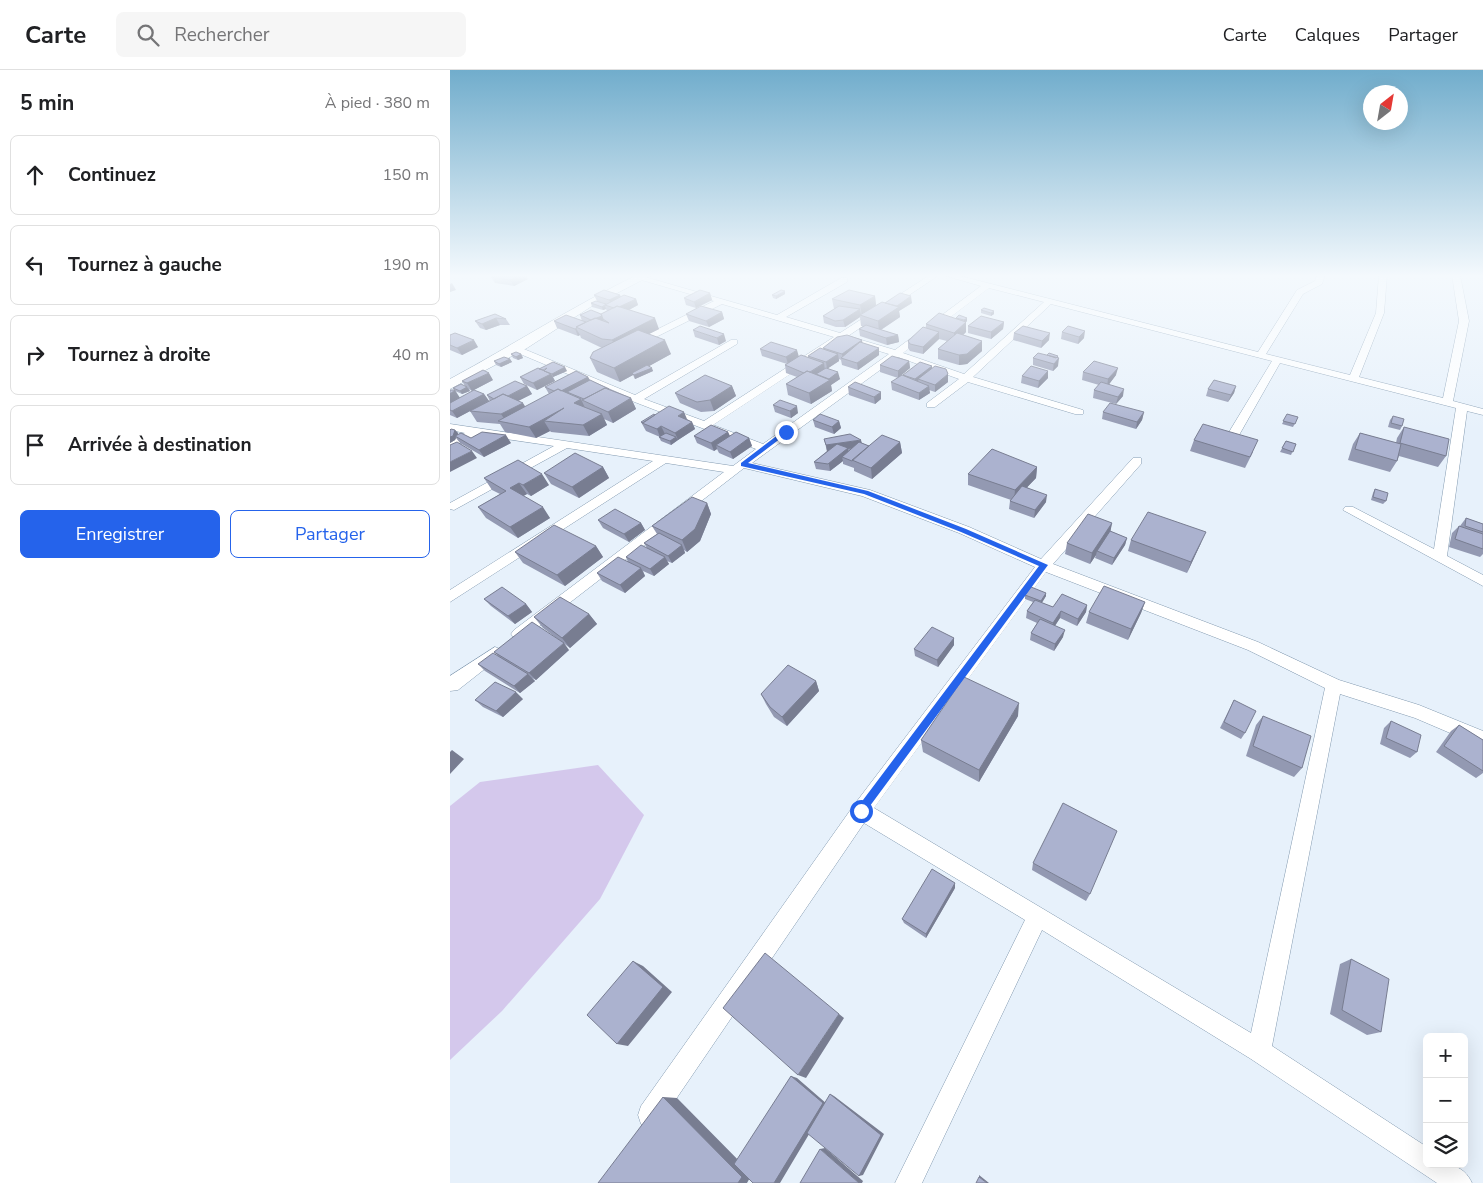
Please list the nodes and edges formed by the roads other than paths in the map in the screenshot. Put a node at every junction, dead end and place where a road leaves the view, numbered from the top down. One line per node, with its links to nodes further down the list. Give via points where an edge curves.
1 (551, 327): 13 (main road)
2 (669, 327): 14 (street)
3 (809, 327): 11 (street)
4 (854, 327): 11 (street)
5 (932, 327): 15 (street)
6 (1022, 327): 18 (street)
7 (1153, 327): 16 (street)
8 (1278, 327): 16 (street)
9 (1374, 327): 19 (street)
10 (1463, 327): 22 (street)
11 (840, 336): 15 (street); 27 (street)
12 (734, 342): 21 (street)
13 (516, 349): 20 (main road); 21 (street, via 583,371)
14 (623, 350)
15 (896, 354): 18 (street); 33 (street)
16 (1261, 354): 17 (street)
17 (1278, 359): 19 (street); 30 (street)
18 (966, 378): 23 (street); 25 (street)
19 (1354, 378): 22 (street)
20 (450, 385)
21 (636, 399): 27 (street)
22 (1447, 403): 24 (street)
23 (931, 405)
24 (1462, 407): 26 (street); 39 (street)
25 (1079, 412)
26 (1483, 412)
27 (705, 425): 33 (street)
28 (450, 427): 29 (street)
29 (475, 432): 31 (street); 32 (street)
30 (1232, 437)
31 (450, 445)
32 (564, 445): 34 (street); 37 (street)
33 (764, 448): 36 (street)
34 (665, 459): 36 (street); 42 (street)
35 (1137, 461): 40 (street)
36 (739, 467): 40 (street, via 866,493); 43 (street, via 452,685)
37 (454, 506)
38 (1349, 510): 39 (street)
39 (1440, 558): 41 (street)
40 (1044, 565): 44 (street, via 1253,646); 46 (street)
41 (1483, 581)
42 (450, 597)
43 (450, 683)
44 (1334, 685): 45 (street, via 1419,712); 48 (street)
45 (1483, 739)
46 (861, 811): 47 (street); 49 (street)
47 (1038, 916): 48 (street); 52 (street)
48 (1259, 1051): 50 (street)
49 (637, 1134)
50 (1423, 1159)
51 (1436, 1168): 53 (street)
52 (908, 1183)
53 (1459, 1183)

